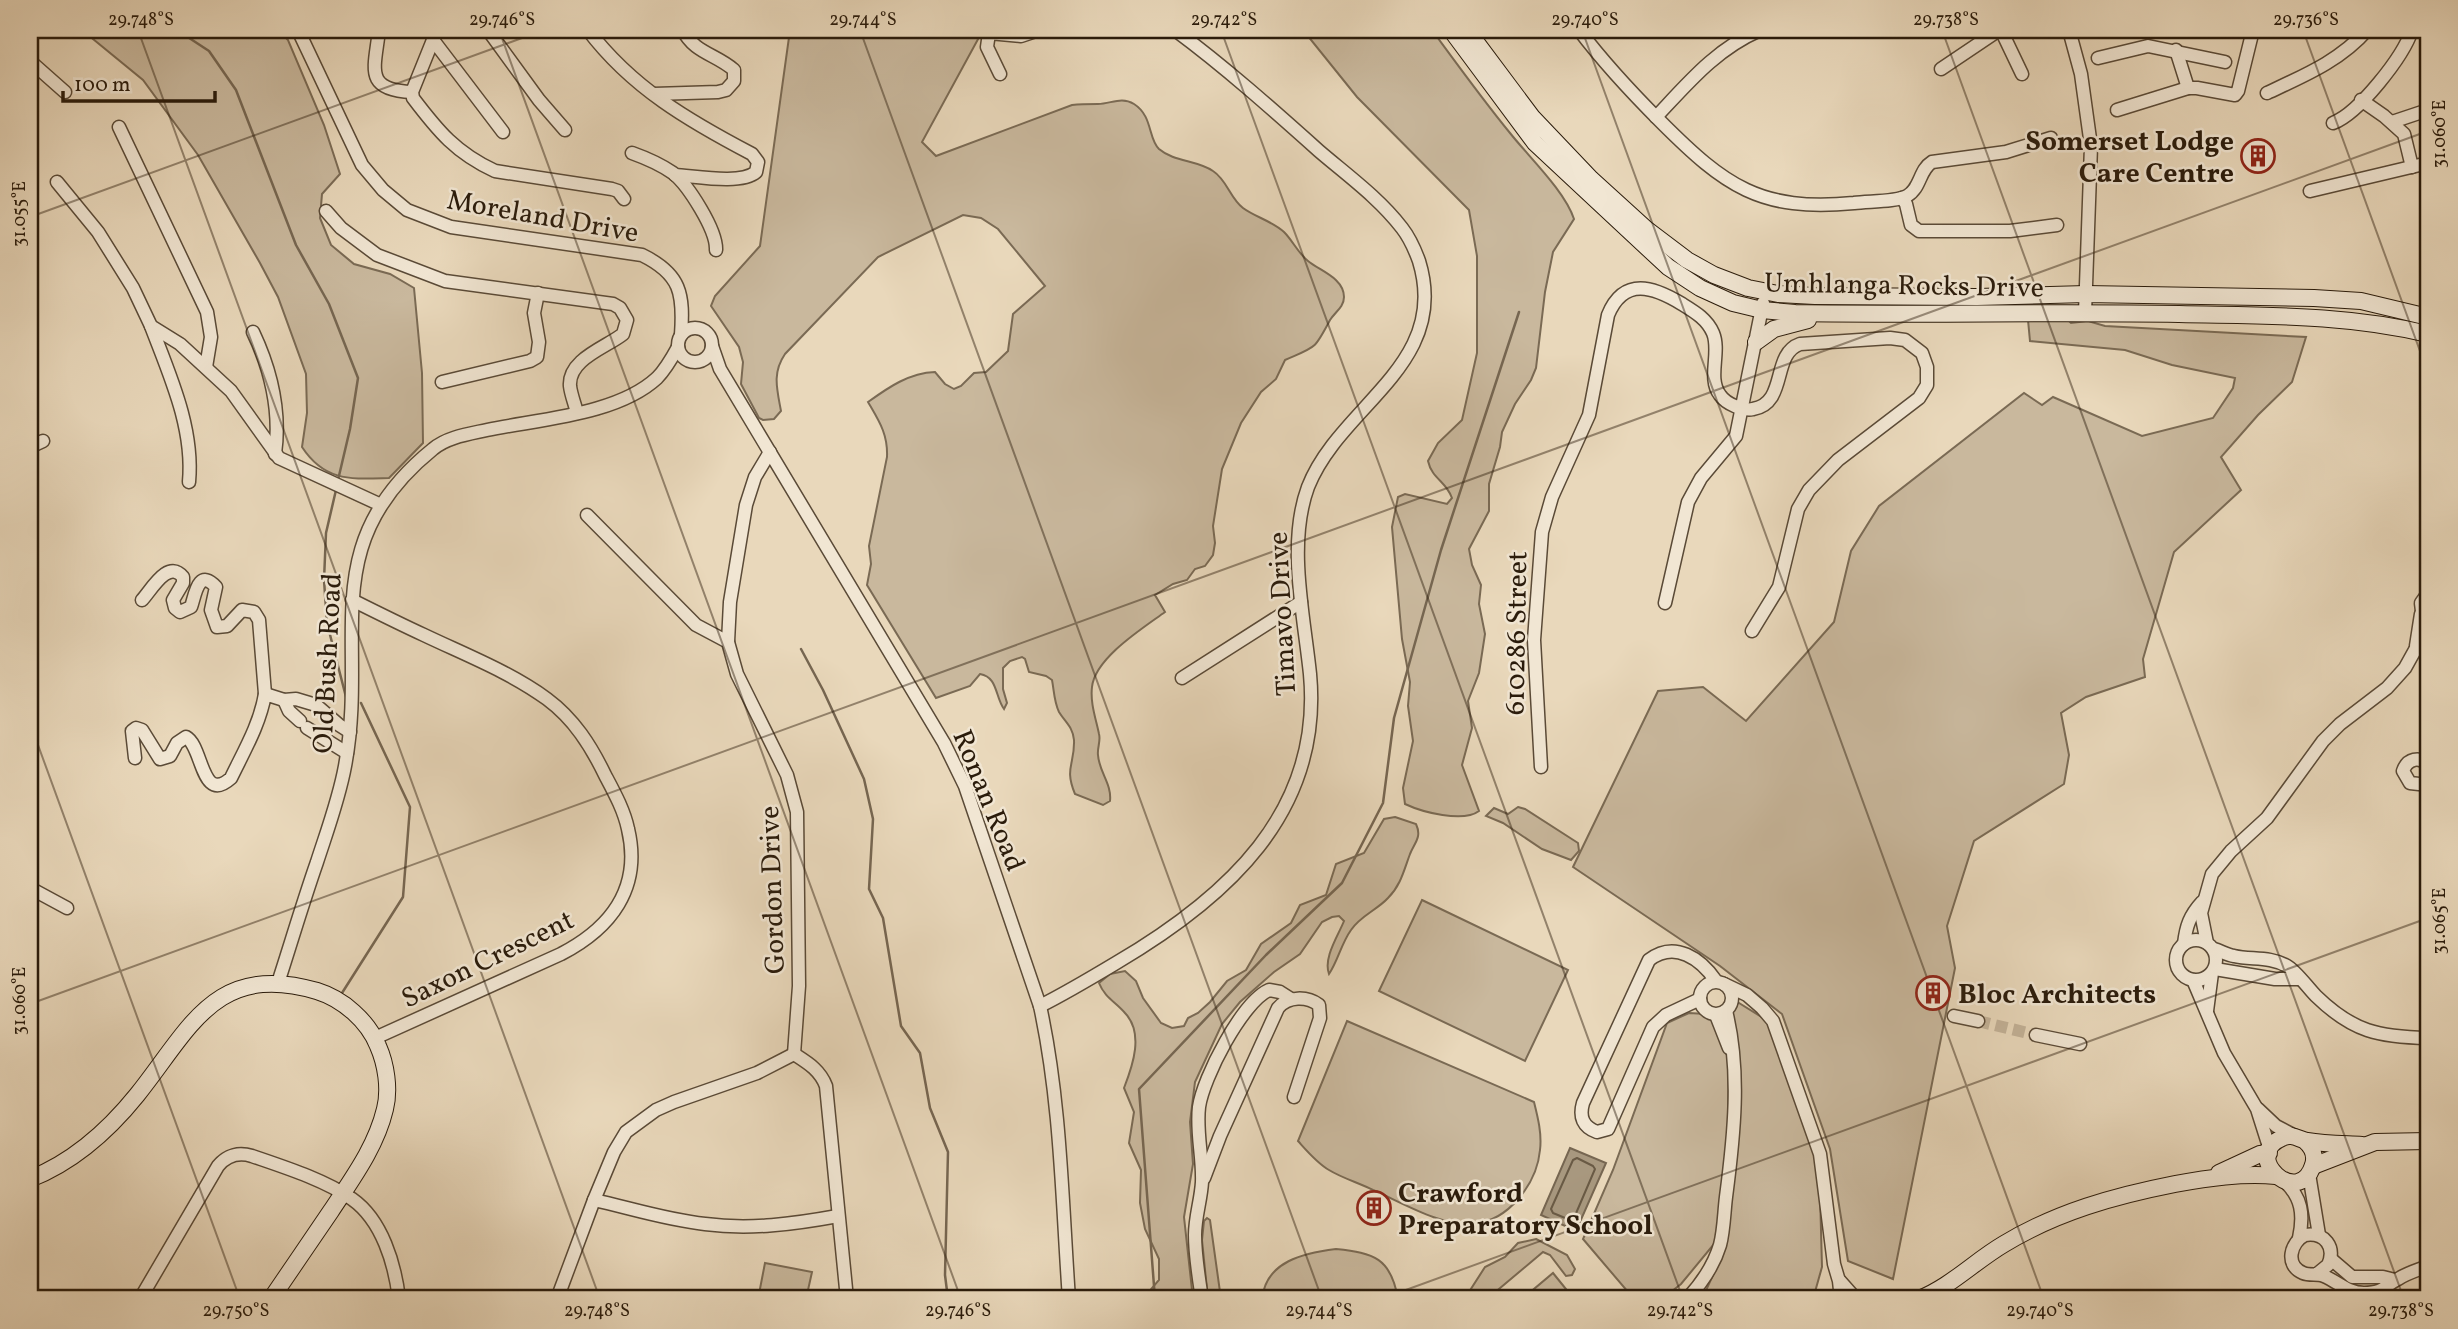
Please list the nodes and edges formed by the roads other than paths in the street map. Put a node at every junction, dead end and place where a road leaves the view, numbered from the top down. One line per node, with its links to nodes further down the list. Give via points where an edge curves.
1 (379, 30): 27 (street, via 378,82 388,89)
2 (488, 30): 37 (street)
3 (588, 30): 29 (street, via 613,60)
4 (683, 30): 29 (street, via 692,45 734,70 734,81 718,92)
5 (1039, 30): 23 (street, via 1021,36 989,33 987,47)
6 (1175, 30): 84 (street, Timavo Drive, via 1385,210 1406,234 1422,274 1422,322 1409,355 1329,450 1308,489 1299,530)
7 (1451, 30): 55 (main road, Umhlanga Rocks Drive, via 1535,143 1634,237 1700,288)
8 (1467, 30): 51 (main road, Umhlanga Rocks Drive, via 1555,143 1646,229 1699,267)
9 (1579, 30): 33 (street)
10 (1760, 30): 33 (street, via 1716,55)
11 (2000, 30): 22 (street); 24 (street)
12 (2069, 30): 53 (street, via 2081,74 2091,145)
13 (2253, 30): 25 (street, via 2235,95)
14 (2367, 30): 28 (street, via 2332,61)
15 (2412, 30): 30 (street, via 2392,67)
16 (302, 33): 54 (street, Moreland Drive, via 362,165 407,209 451,227 642,255 671,276)
17 (435, 35): 27 (street); 38 (street)
18 (2176, 50): 19 (street, via 2148,46); 21 (street); 25 (street)
19 (2098, 58)
20 (30, 61): 26 (street)
21 (2225, 62)
22 (1941, 69)
23 (1000, 74)
24 (2022, 74)
25 (2188, 88): 31 (street)
26 (65, 92)
27 (412, 92): 47 (street, via 442,136 479,164 506,174 612,189)
28 (2267, 93)
29 (654, 94): 43 (street, via 758,162 756,172 747,177)
30 (2361, 100): 34 (street); 35 (street, via 2349,115)
31 (2117, 110)
32 (2428, 110): 34 (street)
33 (1656, 117): 46 (street, via 1720,176 1763,197 1808,205)
34 (2392, 122): 42 (street, via 2404,134)
35 (2333, 123)
36 (120, 127): 69 (street, via 207,312 211,338)
37 (565, 130)
38 (503, 132)
39 (2051, 138): 46 (street, via 2007,152 1932,162 1916,188)
40 (632, 153): 43 (street)
41 (2428, 163): 42 (street)
42 (2412, 167): 45 (street)
43 (675, 175): 50 (street, via 707,219)
44 (57, 182): 59 (street, via 104,240)
45 (2309, 191)
46 (1902, 198): 49 (street, via 1911,225 1919,230 2010,231)
47 (624, 199)
48 (326, 211): 52 (street, via 367,248 397,264 444,281)
49 (2057, 225)
50 (716, 250)
51 (1765, 292): 53 (main road, Umhlanga Rocks Drive, via 1909,297); 55 (street)
52 (538, 293): 71 (street, via 534,313 537,357); 73 (street, via 613,304 625,313 624,334 574,370 570,384)
53 (2086, 294): 56 (street); 58 (main road, Umhlanga Rocks Drive, via 2361,301)
54 (683, 304): 60 (street, Moreland Drive); 63 (street, Moreland Drive)
55 (1762, 310): 57 (main road, Umhlanga Rocks Drive); 64 (street)
56 (2085, 313): 57 (main road, Umhlanga Rocks Drive); 62 (main road, Umhlanga Rocks Drive, via 2302,316)
57 (1848, 314): 64 (main road, via 1791,323)
58 (2428, 317)
59 (151, 326): 69 (street); 78 (street, via 187,433)
60 (702, 329): 63 (street, via 693,328); 65 (street)
61 (253, 332): 77 (street, via 273,386)
62 (2428, 334)
63 (680, 341): 67 (street, via 681,354); 68 (street, Old Bush Road)
64 (1756, 342): 72 (street)
65 (712, 346): 66 (street); 70 (street, Ronan Road)
66 (704, 360): 67 (street); 70 (street, Ronan Road)
67 (689, 361): 68 (street)
68 (669, 364): 73 (street, Old Bush Road, via 656,379 631,394)
69 (206, 367): 77 (street, via 231,391)
70 (720, 369): 76 (street, Ronan Road)
71 (442, 382)
72 (1742, 408): 85 (street, via 1734,438 1688,502); 87 (street, via 1756,408 1769,399 1784,356 1800,344 1898,338 1916,347 1927,367 1927,385 1919,398 1838,460 1809,489 1798,509 1779,587); 98 (street, 610286 Street, via 1724,399 1717,389 1715,338 1704,318 1666,294 1647,288 1626,293 1615,302 1608,315 1589,415 1552,496 1542,532 1534,640)
73 (577, 413): 79 (street, Old Bush Road, via 472,434 436,447 404,475)
74 (43, 441): 75 (street)
75 (30, 447)
76 (770, 452): 89 (street, Gordon Drive, via 746,505); 114 (street, Ronan Road, via 956,765)
77 (275, 454): 79 (street)
78 (189, 482)
79 (381, 505): 83 (street, Old Bush Road, via 358,554)
80 (587, 515): 89 (street, via 696,625)
81 (2428, 593): 86 (street, via 2421,603)
82 (142, 600): 92 (street, via 163,575 173,571 183,577 173,600 177,610 191,607 199,583 205,581 216,587 211,610 217,626 227,626 243,610 254,612 259,620)
83 (352, 600): 94 (street, Old Bush Road); 120 (street, Saxon Crescent, via 478,659 558,708 582,733 607,777 625,817 631,854 622,900 587,939)
84 (1301, 602): 91 (street); 114 (street, Timavo Drive, via 1310,676 1310,725 1300,770 1278,821 1251,859 1190,916)
85 (1665, 603)
86 (2425, 619): 90 (street)
87 (1752, 631)
88 (2428, 636): 90 (street)
89 (728, 642): 123 (street, Gordon Drive, via 737,674 787,775 797,812 799,975)
90 (2415, 650): 101 (street, via 2387,688 2323,741 2267,818 2212,874)
91 (1182, 678)
92 (265, 694): 93 (street); 96 (street, via 260,716 226,783 215,785 207,780 194,744 186,737 170,756 160,759 142,730 136,728 131,737)
93 (284, 700): 94 (street, via 316,705); 95 (street, via 305,726)
94 (350, 732): 95 (street, Old Bush Road)
95 (347, 753): 109 (street, Old Bush Road)
96 (135, 758)
97 (2428, 766): 99 (street, via 2416,759 2403,771 2410,783)
98 (1541, 767)
99 (2428, 785)
100 (30, 888): 102 (street)
101 (2204, 899): 103 (street, via 2190,915); 104 (street, via 2201,913)
102 (67, 908)
103 (2184, 944): 104 (street, via 2196,939); 107 (street, via 2177,965)
104 (2211, 946): 105 (street, via 2217,962); 106 (street, via 2237,957 2286,965)
105 (2213, 971): 106 (street); 107 (street); 116 (street)
106 (2298, 979): 121 (street, via 2344,1019 2376,1034)
107 (2193, 980): 116 (street)
108 (1720, 982): 110 (street); 112 (street); 113 (street, via 1703,986); 113 (street, via 1686,953 1664,952 1649,960 1583,1103 1582,1119 1591,1129 1605,1131 1612,1122 1653,1027 1666,1015)
109 (278, 983): 120 (main road, via 324,993 342,1003); 132 (main road, via 239,989 205,1009 109,1125 72,1157)
110 (1732, 998): 112 (street); 115 (street)
111 (1291, 999): 124 (street, via 1314,1001 1321,1010); 134 (street, via 1278,1008); 134 (street, via 1269,990 1244,1010 1205,1086 1199,1108)
112 (1752, 1001): 144 (street, via 1773,1021 1820,1154)
113 (1702, 1003): 115 (street, via 1708,1013)
114 (1040, 1006): 151 (street, Ronan Road, via 1055,1099)
115 (1721, 1013): 153 (street, via 1733,1039 1734,1058 1729,1177 1720,1245 1708,1272)
116 (2207, 1015): 125 (street)
117 (1954, 1016): 118 (street)
118 (1978, 1021)
119 (2036, 1035): 122 (street)
120 (375, 1038): 135 (main road, via 385,1069 386,1106 367,1154)
121 (2428, 1038)
122 (2080, 1044)
123 (794, 1054): 136 (street, via 757,1073 674,1102 636,1124 620,1139); 137 (street, via 813,1066 826,1086)
124 (1294, 1097)
125 (2257, 1109): 126 (street); 129 (street)
126 (2300, 1138): 128 (main road); 129 (main road, via 2283,1137); 130 (main road, via 2313,1152)
127 (2428, 1141): 128 (main road, via 2386,1140)
128 (2362, 1145): 130 (main road)
129 (2269, 1151): 131 (main road); 133 (main road, via 2269,1164)
130 (2311, 1170): 133 (main road, via 2297,1181); 138 (street)
131 (2210, 1177): 133 (main road); 145 (main road, via 2106,1199 2055,1217 2003,1244)
132 (30, 1179)
133 (2280, 1179): 139 (street, via 2294,1190 2301,1210)
134 (1202, 1184): 152 (street, via 1195,1234)
135 (343, 1193): 146 (street, via 253,1156 227,1158); 147 (main road); 148 (street, via 361,1206 378,1228)
136 (594, 1200): 137 (street, via 724,1226 764,1227); 149 (street)
137 (838, 1216): 150 (street)
138 (2319, 1235): 139 (street); 140 (street, via 2329,1245)
139 (2299, 1238): 142 (street, via 2292,1249 2293,1263 2303,1273)
140 (2331, 1259): 142 (street); 143 (street, via 2352,1277)
141 (2428, 1266): 143 (street)
142 (2317, 1274): 143 (street, via 2363,1293 2386,1289)
143 (2395, 1280)
144 (1839, 1281): 154 (street); 155 (street)
145 (1922, 1298)
146 (140, 1299)
147 (271, 1299)
148 (399, 1299)
149 (557, 1299)
150 (847, 1299)
151 (1069, 1299)
152 (1202, 1299)
153 (1687, 1299)
154 (1841, 1299)
155 (1856, 1299)

